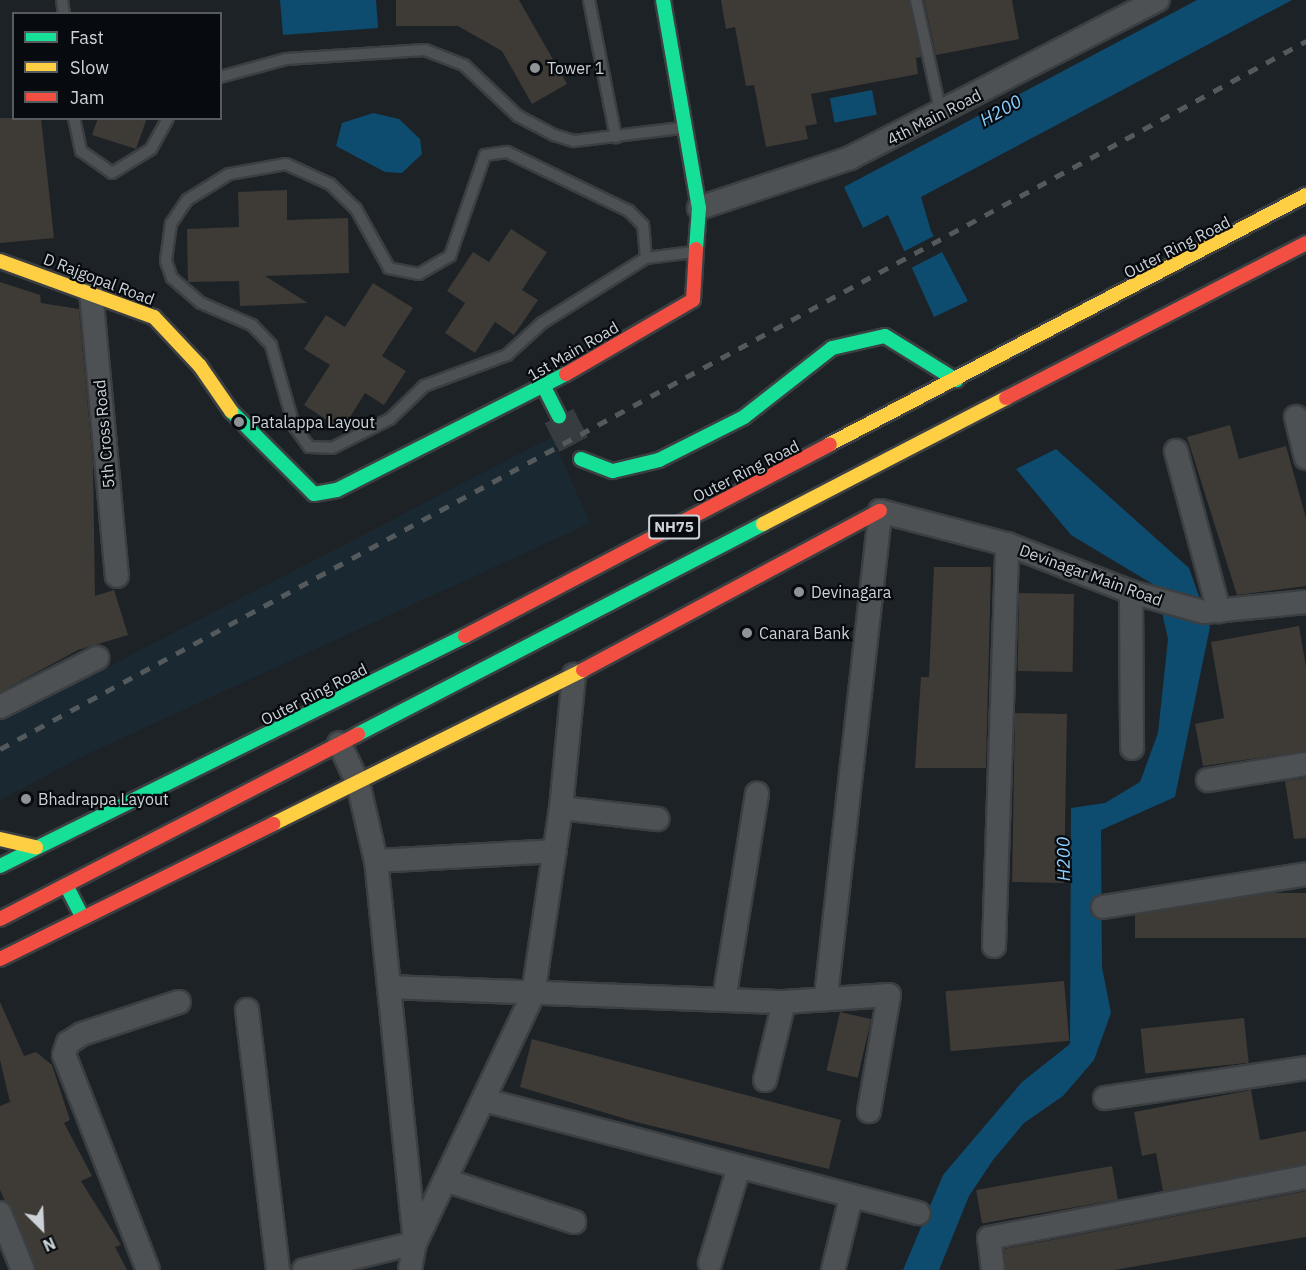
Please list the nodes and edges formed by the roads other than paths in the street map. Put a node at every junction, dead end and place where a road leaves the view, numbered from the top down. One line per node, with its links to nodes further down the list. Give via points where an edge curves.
1 (589, 0): 10 (lane)
2 (663, 0): 9 (main road, 1st Main Road)
3 (916, 0): 6 (lane)
4 (1158, 0): 6 (street, 4th Main Road)
5 (222, 76): 10 (lane, via 278,60 425,50 464,65 535,127 574,141)
6 (941, 115): 12 (street, 4th Main Road, via 850,158)
7 (74, 120): 8 (lane, via 81,151 95,166 112,173 151,149)
8 (167, 120)
9 (684, 128): 10 (lane); 12 (main road, 1st Main Road)
10 (616, 137)
11 (1306, 195): 18 (main road, Outer Ring Road / NH75)
12 (699, 208): 14 (main road, 1st Main Road)
13 (1306, 243): 35 (main road, NH75)
14 (696, 252): 15 (lane); 19 (main road, 1st Main Road, via 693,300)
15 (646, 258): 15 (lane, via 542,322 507,355 424,386 390,418 332,448 309,447 294,426 291,402 271,345 252,325 201,303 172,278 166,261 171,224 187,200 229,174 286,165 330,184 357,210 389,268 419,274 450,256 485,155 507,152 629,211 643,225)
16 (0, 261): 17 (main road, D Rajgopal Road)
17 (91, 292): 20 (main road, D Rajgopal Road, via 154,318); 28 (street, 5th Cross Road)
18 (956, 380): 25 (main road, via 885,336 832,348 744,417 659,460 613,471); 44 (main road, Outer Ring Road / NH75, via 312,716)
19 (544, 387): 20 (main road, 1st Main Road, via 337,490 314,495 239,422); 21 (main road)
20 (222, 398)
21 (559, 416)
22 (1296, 417): 24 (street)
23 (1176, 451): 31 (street)
24 (1306, 458)
25 (580, 459)
26 (880, 511): 27 (street, Devinagar Main Road); 33 (main road); 57 (street)
27 (1007, 544): 29 (street, Devinagar Main Road); 53 (street)
28 (117, 576)
29 (1141, 595): 31 (street, Devinagar Main Road); 36 (street)
30 (1306, 602): 31 (street, Devinagar Main Road)
31 (1211, 611)
32 (97, 658): 34 (street)
33 (574, 675): 39 (main road); 41 (street)
34 (0, 707)
35 (339, 743): 39 (street); 49 (main road, NH75)
36 (1132, 748)
37 (1306, 764): 38 (street)
38 (1208, 780)
39 (358, 783): 46 (street); 51 (main road)
40 (757, 794): 58 (street)
41 (561, 808): 42 (street); 45 (street)
42 (657, 819)
43 (0, 839): 44 (main road)
44 (36, 847): 47 (main road, NH75)
45 (555, 851): 46 (street); 56 (street)
46 (376, 861): 55 (street)
47 (0, 866)
48 (1306, 874): 50 (street)
49 (66, 885): 51 (main road); 52 (main road, NH75)
50 (1103, 907)
51 (82, 916): 54 (main road)
52 (0, 919)
53 (994, 946)
54 (0, 959)
55 (388, 987): 56 (street); 74 (street)
56 (534, 990): 58 (street); 65 (street)
57 (826, 996): 60 (street); 66 (street, via 890,995)
58 (724, 1000): 60 (street)
59 (179, 1002): 77 (street, via 82,1034 68,1043 64,1055)
60 (784, 1002): 63 (street)
61 (247, 1010): 78 (street)
62 (1306, 1068): 64 (street)
63 (765, 1080)
64 (1105, 1098)
65 (484, 1100): 67 (street); 69 (street)
66 (869, 1111)
67 (739, 1167): 70 (street); 75 (street)
68 (1306, 1177): 82 (street, via 989,1238)
69 (445, 1180): 73 (street); 74 (street)
70 (851, 1197): 72 (street); 81 (street)
71 (0, 1213): 76 (street)
72 (919, 1213)
73 (574, 1222)
74 (415, 1243): 79 (street); 80 (street)
75 (710, 1263)
76 (23, 1270)
77 (148, 1270)
78 (278, 1270)
79 (304, 1270)
80 (410, 1270)
81 (833, 1270)
82 (993, 1270)

